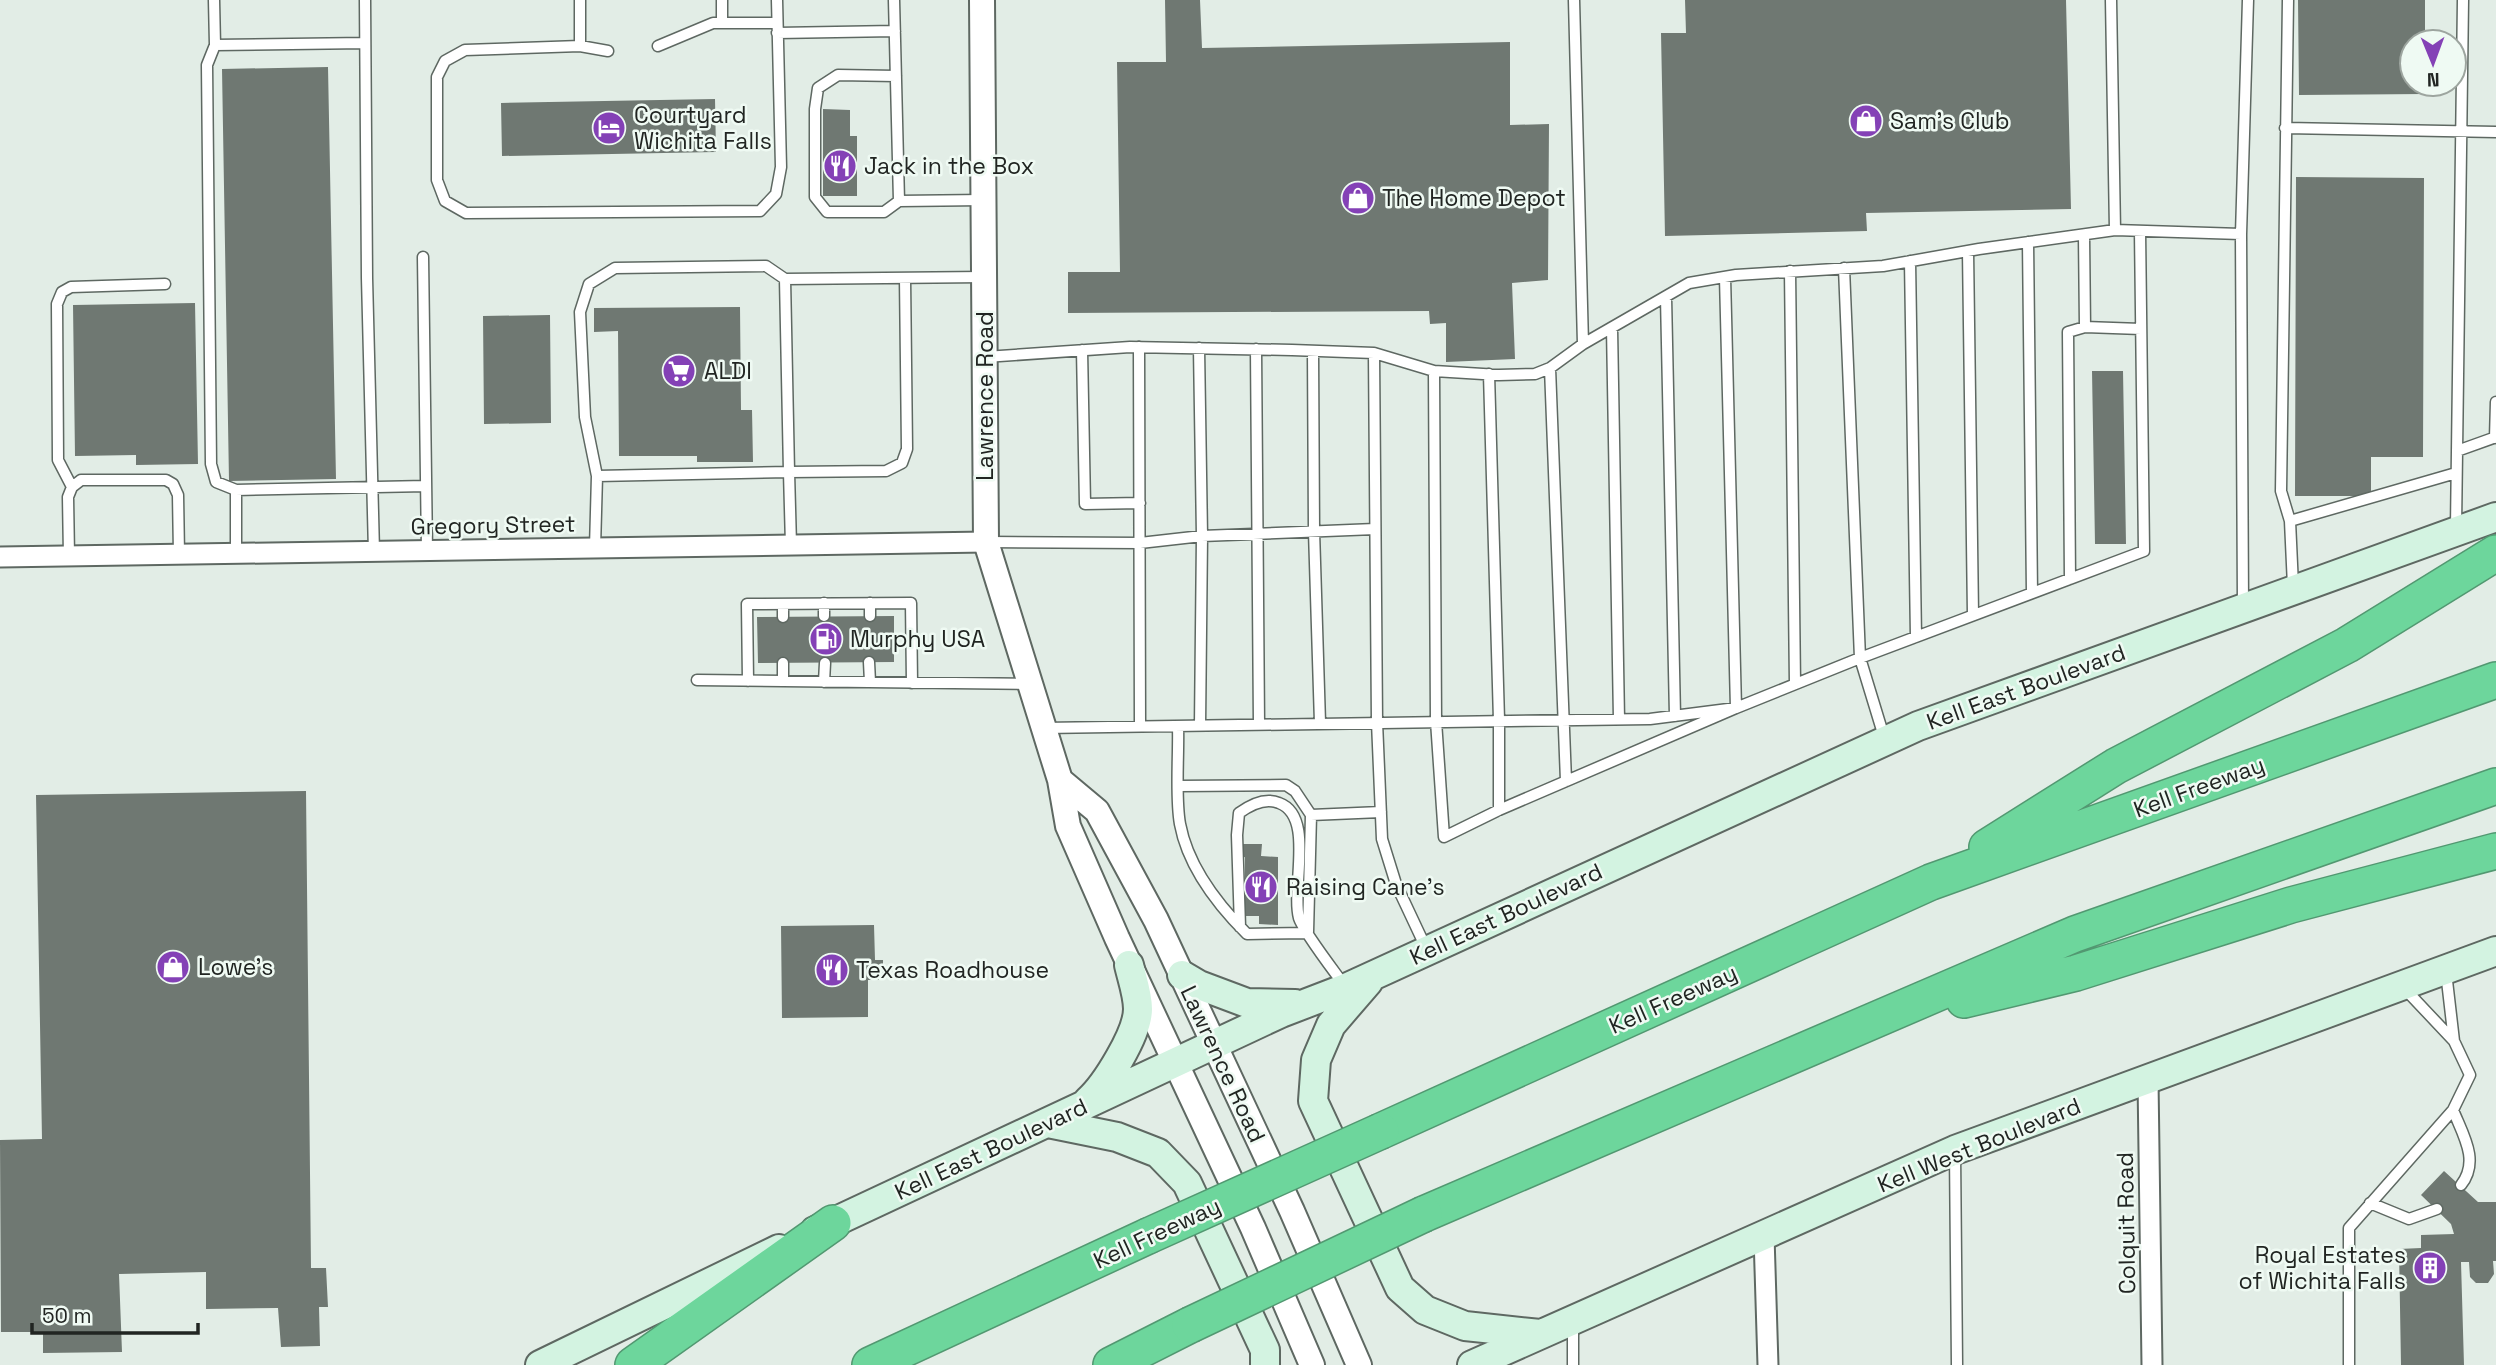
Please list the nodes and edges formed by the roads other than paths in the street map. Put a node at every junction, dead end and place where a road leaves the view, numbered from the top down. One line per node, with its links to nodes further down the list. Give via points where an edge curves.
1 (214, 0): 17 (lane)
2 (365, 0): 16 (lane)
3 (580, 0): 18 (lane)
4 (722, 0): 13 (lane)
5 (776, 0): 14 (lane)
6 (894, 0): 15 (lane)
7 (982, 0): 25 (street, Lawrence Road)
8 (1574, 0): 46 (lane)
9 (2111, 0): 27 (lane)
10 (2248, 0): 29 (lane)
11 (2288, 0): 22 (lane)
12 (2463, 0): 23 (lane)
13 (722, 23): 14 (lane); 19 (lane)
14 (777, 28): 15 (lane); 18 (lane, via 780,167 776,194 760,211 466,213 445,201 437,180 437,77 445,61 465,50)
15 (895, 31): 21 (lane)
16 (365, 43): 17 (lane); 63 (lane)
17 (215, 45): 66 (lane, via 207,65 211,464 216,482)
18 (580, 46): 20 (lane)
19 (658, 46)
20 (608, 51)
21 (896, 76): 26 (lane); 26 (lane, via 838,75 818,88 814,109 816,197 827,212 884,212)
22 (2285, 128): 23 (lane); 69 (lane, via 2281,491)
23 (2460, 130): 24 (lane); 59 (lane)
24 (2496, 132)
25 (984, 200): 26 (lane); 37 (street, Lawrence Road)
26 (899, 201)
27 (2115, 230): 28 (lane); 30 (lane)
28 (2140, 231): 29 (lane); 45 (lane)
29 (2241, 234): 92 (lane)
30 (2084, 235): 31 (lane); 43 (lane)
31 (2028, 242): 32 (lane); 88 (lane)
32 (1968, 251): 34 (lane); 93 (lane)
33 (423, 257): 64 (lane)
34 (1910, 261): 35 (lane); 97 (lane)
35 (1844, 268): 36 (lane); 98 (lane)
36 (1790, 271): 38 (lane); 110 (lane)
37 (984, 277): 39 (lane); 53 (street, Lawrence Road)
38 (1725, 277): 42 (lane, via 1689,283); 111 (lane)
39 (905, 278): 40 (lane); 60 (lane, via 907,449 902,463 886,471)
40 (785, 279): 60 (lane); 62 (lane, via 766,266 615,268 589,284 580,312 581,338 585,417)
41 (165, 284): 65 (lane, via 71,287 62,292 57,304 58,460)
42 (1666, 297): 44 (lane); 112 (lane)
43 (2085, 327): 45 (lane); 86 (lane, via 2068,332)
44 (1612, 328): 46 (lane); 114 (lane)
45 (2141, 329): 86 (lane, via 2144,551)
46 (1583, 344): 54 (lane)
47 (1139, 347): 48 (lane); 50 (lane); 67 (lane)
48 (1199, 348): 49 (lane); 74 (lane)
49 (1256, 349): 51 (lane); 73 (lane)
50 (1082, 350): 53 (lane); 67 (lane, via 1085,504)
51 (1313, 351): 52 (lane); 71 (lane)
52 (1374, 353): 55 (lane); 70 (lane)
53 (985, 357): 75 (street, Lawrence Road)
54 (1550, 368): 56 (lane, via 1535,373); 113 (lane)
55 (1434, 371): 56 (lane); 116 (lane)
56 (1489, 374): 115 (lane)
57 (2496, 402): 58 (lane)
58 (2496, 438): 59 (lane)
59 (2457, 451): 61 (lane)
60 (789, 472): 62 (lane); 77 (lane)
61 (2456, 473): 69 (lane); 72 (lane)
62 (597, 477): 78 (lane)
63 (372, 486): 64 (lane); 66 (lane); 80 (lane)
64 (426, 486): 79 (lane)
65 (72, 487): 82 (lane, via 81,480 166,480 173,484 178,495); 84 (lane, via 68,497)
66 (236, 490): 83 (lane)
67 (1140, 503): 76 (lane)
68 (2496, 517): 72 (main road, Kell East Boulevard)
69 (2290, 521): 87 (lane)
70 (1375, 529): 71 (lane); 117 (lane)
71 (1314, 531): 73 (lane); 118 (lane)
72 (2456, 531): 87 (main road, Kell East Boulevard)
73 (1257, 533): 74 (lane); 119 (lane)
74 (1202, 536): 76 (lane); 120 (lane)
75 (986, 542): 76 (lane); 77 (street, Gregory Street); 109 (street, Lawrence Road)
76 (1140, 543): 121 (lane)
77 (791, 545): 78 (street, Gregory Street)
78 (595, 548): 79 (street, Gregory Street)
79 (427, 551): 80 (street, Gregory Street)
80 (374, 552): 83 (street, Gregory Street)
81 (2496, 553): 133 (highway, via 2347,645 2116,766)
82 (179, 554): 83 (street, Gregory Street); 84 (street, Gregory Street)
83 (236, 554)
84 (69, 556): 85 (street, Gregory Street)
85 (0, 557)
86 (2070, 579): 88 (lane)
87 (2293, 590): 92 (main road, Kell East Boulevard)
88 (2032, 593): 93 (lane)
89 (824, 603): 90 (lane); 91 (lane); 94 (lane)
90 (870, 603): 95 (lane); 108 (lane, via 911,603)
91 (783, 604): 96 (lane); 104 (lane, via 747,604)
92 (2244, 608): 124 (main road, Kell East Boulevard)
93 (1973, 615): 97 (lane)
94 (824, 616)
95 (870, 616)
96 (783, 617)
97 (1916, 637): 98 (lane)
98 (1860, 658): 110 (lane); 124 (lane)
99 (869, 662): 107 (lane)
100 (783, 663): 105 (lane)
101 (825, 663): 106 (lane)
102 (697, 680): 104 (lane)
103 (2496, 680): 133 (highway, Kell Freeway)
104 (748, 681): 105 (lane)
105 (783, 681): 106 (lane)
106 (824, 682): 107 (lane)
107 (870, 682): 108 (lane)
108 (912, 683): 109 (lane)
109 (1030, 684): 123 (street, Lawrence Road)
110 (1795, 684): 111 (lane)
111 (1736, 708): 112 (lane); 126 (lane)
112 (1675, 716): 114 (lane)
113 (1564, 719): 114 (lane); 115 (lane); 126 (lane)
114 (1619, 719)
115 (1499, 720): 116 (lane); 129 (lane)
116 (1436, 721): 117 (lane); 129 (lane, via 1444,837)
117 (1377, 722): 118 (lane); 130 (lane)
118 (1320, 723): 119 (lane)
119 (1259, 724): 120 (lane)
120 (1200, 725): 122 (lane)
121 (1140, 726): 122 (lane); 123 (lane)
122 (1178, 726): 127 (lane)
123 (1044, 728): 125 (street, Lawrence Road)
124 (1885, 740): 136 (main road, Kell East Boulevard)
125 (1060, 780): 138 (street, Lawrence Road, via 1068,826); 140 (street, Lawrence Road, via 1097,811)
126 (1566, 781): 129 (lane)
127 (1179, 786): 131 (lane, via 1286,785); 134 (lane, via 1180,824 1195,869)
128 (2496, 786): 145 (highway, via 2075,934)
129 (1499, 810)
130 (1381, 812): 131 (lane); 136 (lane, via 1382,838 1396,884)
131 (1311, 815): 135 (lane)
132 (2496, 851): 145 (highway, via 2291,905 2076,973)
133 (1931, 882): 163 (highway, Kell Freeway, bridge)
134 (1240, 927): 135 (lane, via 1247,934); 135 (lane, via 1240,813 1252,804 1275,801 1289,807 1296,818 1299,918)
135 (1308, 933): 143 (lane)
136 (1427, 950): 141 (main road, Kell East Boulevard)
137 (2496, 951): 139 (main road, Kell West Boulevard)
138 (1129, 965): 148 (street, Lawrence Road); 150 (main road, via 1138,1010 1130,1037 1096,1094)
139 (2445, 969): 142 (main road, Kell West Boulevard); 146 (lane)
140 (1182, 975): 144 (main road, via 1247,1003); 147 (street, Lawrence Road)
141 (1375, 975): 143 (main road, Kell East Boulevard); 160 (main road, via 1331,1025 1316,1060 1313,1101 1400,1288 1425,1310 1465,1326)
142 (2402, 987): 146 (lane); 149 (main road, Kell West Boulevard)
143 (1346, 988): 144 (main road, Kell East Boulevard)
144 (1305, 1004): 147 (main road, Kell East Boulevard)
145 (1869, 1023): 164 (highway, bridge, via 1424,1214)
146 (2454, 1041): 151 (lane, via 2470,1075)
147 (1215, 1045): 148 (main road, Kell East Boulevard); 167 (street, Lawrence Road)
148 (1175, 1063): 150 (main road, Kell East Boulevard); 166 (street, Lawrence Road)
149 (2148, 1080): 153 (main road, Kell West Boulevard); 172 (street, Colquit Road)
150 (1081, 1107): 152 (main road, Kell East Boulevard)
151 (2453, 1111): 154 (lane, via 2470,1151 2468,1175); 155 (lane)
152 (1048, 1123): 157 (main road, Kell East Boulevard); 165 (main road, via 1117,1137 1158,1153 1187,1183 1265,1350)
153 (1955, 1150): 158 (main road, Kell West Boulevard); 171 (lane)
154 (2461, 1185)
155 (2370, 1203): 156 (lane, via 2409,1219); 173 (lane, via 2349,1228)
156 (2437, 1209)
157 (833, 1223): 161 (main road, Kell East Boulevard); 162 (highway)
158 (1764, 1236): 159 (main road, Kell West Boulevard); 170 (street)
159 (1573, 1320): 160 (main road, Kell West Boulevard); 169 (lane)
160 (1541, 1334): 168 (main road, Kell West Boulevard)
161 (540, 1365)
162 (633, 1365)
163 (870, 1365)
164 (1111, 1365)
165 (1265, 1365)
166 (1312, 1365)
167 (1359, 1365)
168 (1472, 1365)
169 (1573, 1365)
170 (1768, 1365)
171 (1957, 1365)
172 (2152, 1365)
173 (2348, 1365)

